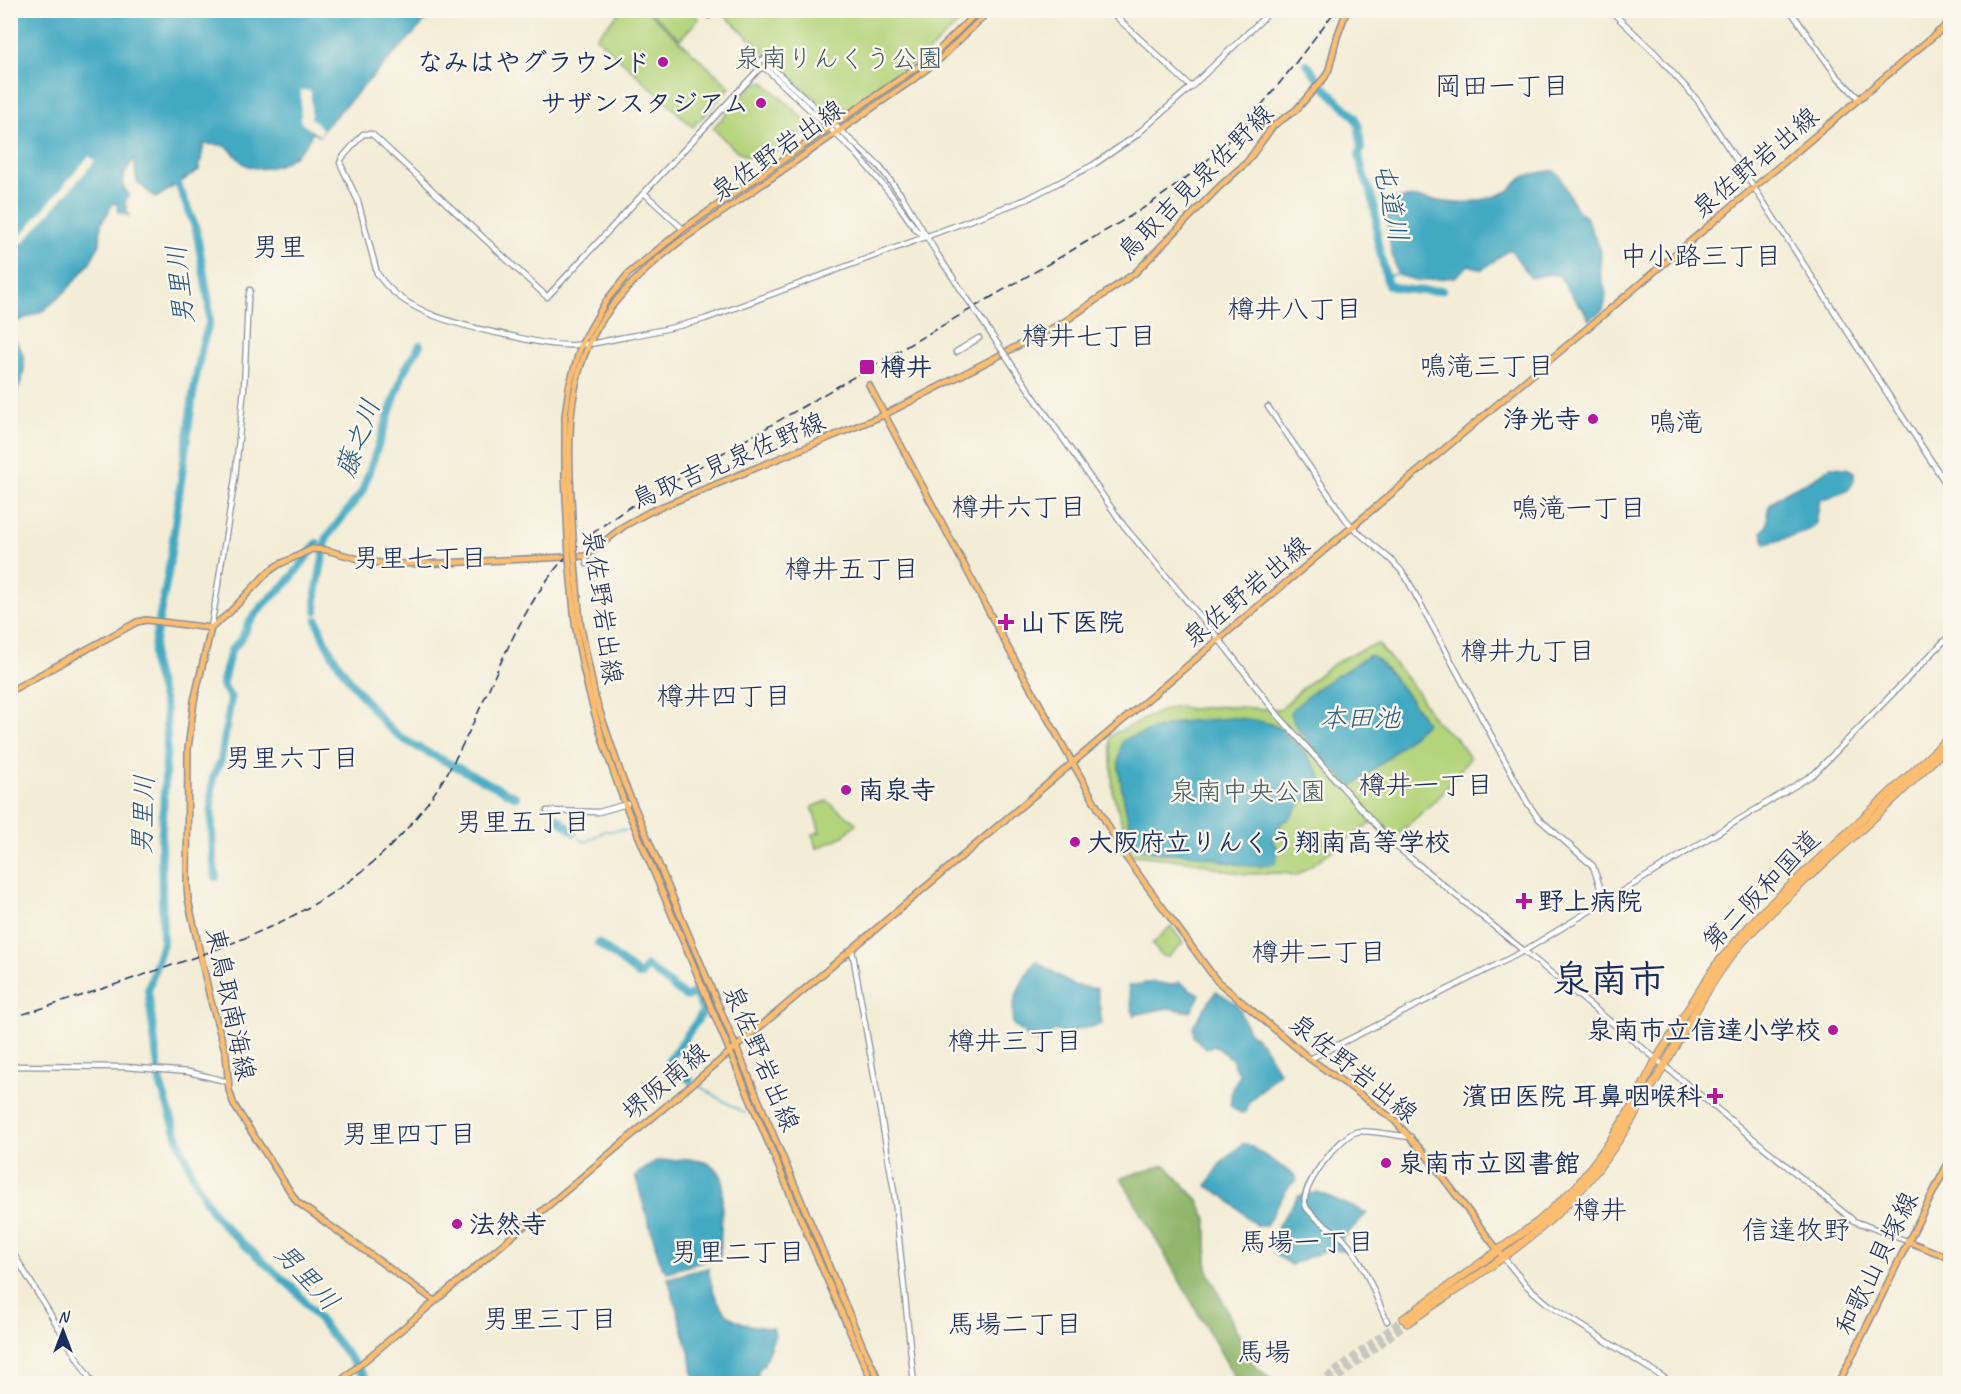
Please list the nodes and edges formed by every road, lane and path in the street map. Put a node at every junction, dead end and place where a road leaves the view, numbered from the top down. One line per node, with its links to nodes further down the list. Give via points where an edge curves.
1 (703, 10): 9 (street)
2 (979, 10): 13 (main road, 泉佐野岩出線, via 933,56)
3 (990, 10): 14 (main road, 泉佐野岩出線, via 941,58)
4 (1109, 10): 11 (street)
5 (1272, 10): 11 (street)
6 (1347, 10): 26 (main road, 鳥取吉見泉佐野線, via 1324,77 1135,273 1064,322)
7 (1610, 10): 15 (street, via 1686,86)
8 (1790, 10): 12 (street, via 1836,75)
9 (709, 16)
10 (1950, 22): 12 (main road, 泉佐野岩出線)
11 (1191, 87): 18 (street, via 1134,137 1094,165 1027,199)
12 (1859, 99): 15 (main road, 泉佐野岩出線)
13 (832, 127): 14 (street); 16 (street, via 765,67); 17 (main road, 泉佐野岩出線)
14 (838, 132): 18 (street, via 879,166); 21 (main road, 泉佐野岩出線, via 649,264 609,307)
15 (1755, 188): 28 (street); 29 (main road, 泉佐野岩出線)
16 (644, 193): 17 (street); 22 (street, via 547,297 372,134 363,134 342,158 340,163 358,201 377,273 392,290 447,322 543,343)
17 (683, 229): 22 (main road, 泉佐野岩出線, via 628,274 606,301)
18 (926, 237): 21 (street, via 705,319); 35 (street, bridge, via 1124,526)
19 (250, 290): 33 (street, via 236,477)
20 (979, 338): 23 (street)
21 (588, 344): 22 (street); 27 (main road, 泉佐野岩出線, via 570,416)
22 (581, 345): 27 (main road, 泉佐野岩出線, via 565,416)
23 (956, 352)
24 (868, 385): 26 (main road)
25 (1268, 407): 29 (street)
26 (884, 415): 30 (main road, 鳥取吉見泉佐野線, via 669,502 624,526); 39 (main road)
27 (568, 476): 32 (main road, 泉佐野岩出線, bridge)
28 (1950, 490)
29 (1352, 528): 35 (main road, 泉佐野岩出線); 43 (street, via 1390,558 1406,577 1527,802 1538,818 1593,866)
30 (586, 556): 31 (street); 33 (main road, via 393,564 314,549 267,573 229,613)
31 (587, 564)
32 (578, 623): 40 (main road, 泉佐野岩出線, via 595,697); 41 (main road, 泉佐野岩出線, via 590,699)
33 (208, 628): 36 (main road, via 137,622); 52 (main road, 東鳥取南海線, via 188,749 187,885)
34 (1950, 635): 43 (street, via 1814,774)
35 (1219, 639): 39 (main road, 泉佐野岩出線); 45 (street, via 1277,714 1392,843)
36 (10, 691)
37 (1950, 737): 49 (highway, 第二阪和国道, via 1739,936)
38 (1950, 744): 51 (highway, 第二阪和国道, via 1751,932 1709,985)
39 (1073, 762): 44 (main road, 堺阪南線); 48 (main road, 泉佐野岩出線, via 1125,856 1217,981)
40 (632, 802): 41 (street); 46 (main road, 泉佐野岩出線)
41 (625, 804): 42 (street, via 599,812); 47 (main road, 泉佐野岩出線)
42 (547, 811)
43 (1605, 902): 45 (street)
44 (852, 949): 46 (main road, 堺阪南線); 66 (street, via 894,1191)
45 (1524, 951): 48 (street); 49 (street)
46 (736, 1046): 47 (main road, 堺阪南線); 65 (main road, 泉佐野岩出線)
47 (730, 1052): 59 (main road, 堺阪南線); 64 (main road, 泉佐野岩出線)
48 (1310, 1059): 53 (main road, 泉佐野岩出線)
49 (1656, 1060): 51 (street); 57 (highway, 第二阪和国道, via 1633,1105 1590,1170)
50 (10, 1066): 52 (street, via 126,1067 189,1072)
51 (1664, 1066): 55 (street, via 1854,1221); 57 (highway, 第二阪和国道, via 1611,1152 1587,1183 1546,1224)
52 (229, 1082): 59 (main road, 東鳥取南海線, via 234,1105 297,1202)
53 (1411, 1137): 57 (main road, 泉佐野岩出線); 61 (street, via 1357,1132 1346,1137 1319,1168 1305,1197 1312,1215 1345,1240 1354,1252)
54 (1950, 1160): 55 (main road, 和歌山貝塚線)
55 (1907, 1240): 58 (main road); 68 (main road, 和歌山貝塚線)
56 (10, 1248): 62 (street)
57 (1501, 1254): 60 (highway, 第二阪和国道); 67 (street, via 1549,1305)
58 (1950, 1258)
59 (435, 1301): 63 (main road, 堺阪南線)
60 (1405, 1321)
61 (1387, 1322)
62 (93, 1383)
63 (337, 1383)
64 (873, 1383)
65 (881, 1383)
66 (914, 1383)
67 (1674, 1383)
68 (1838, 1383)

